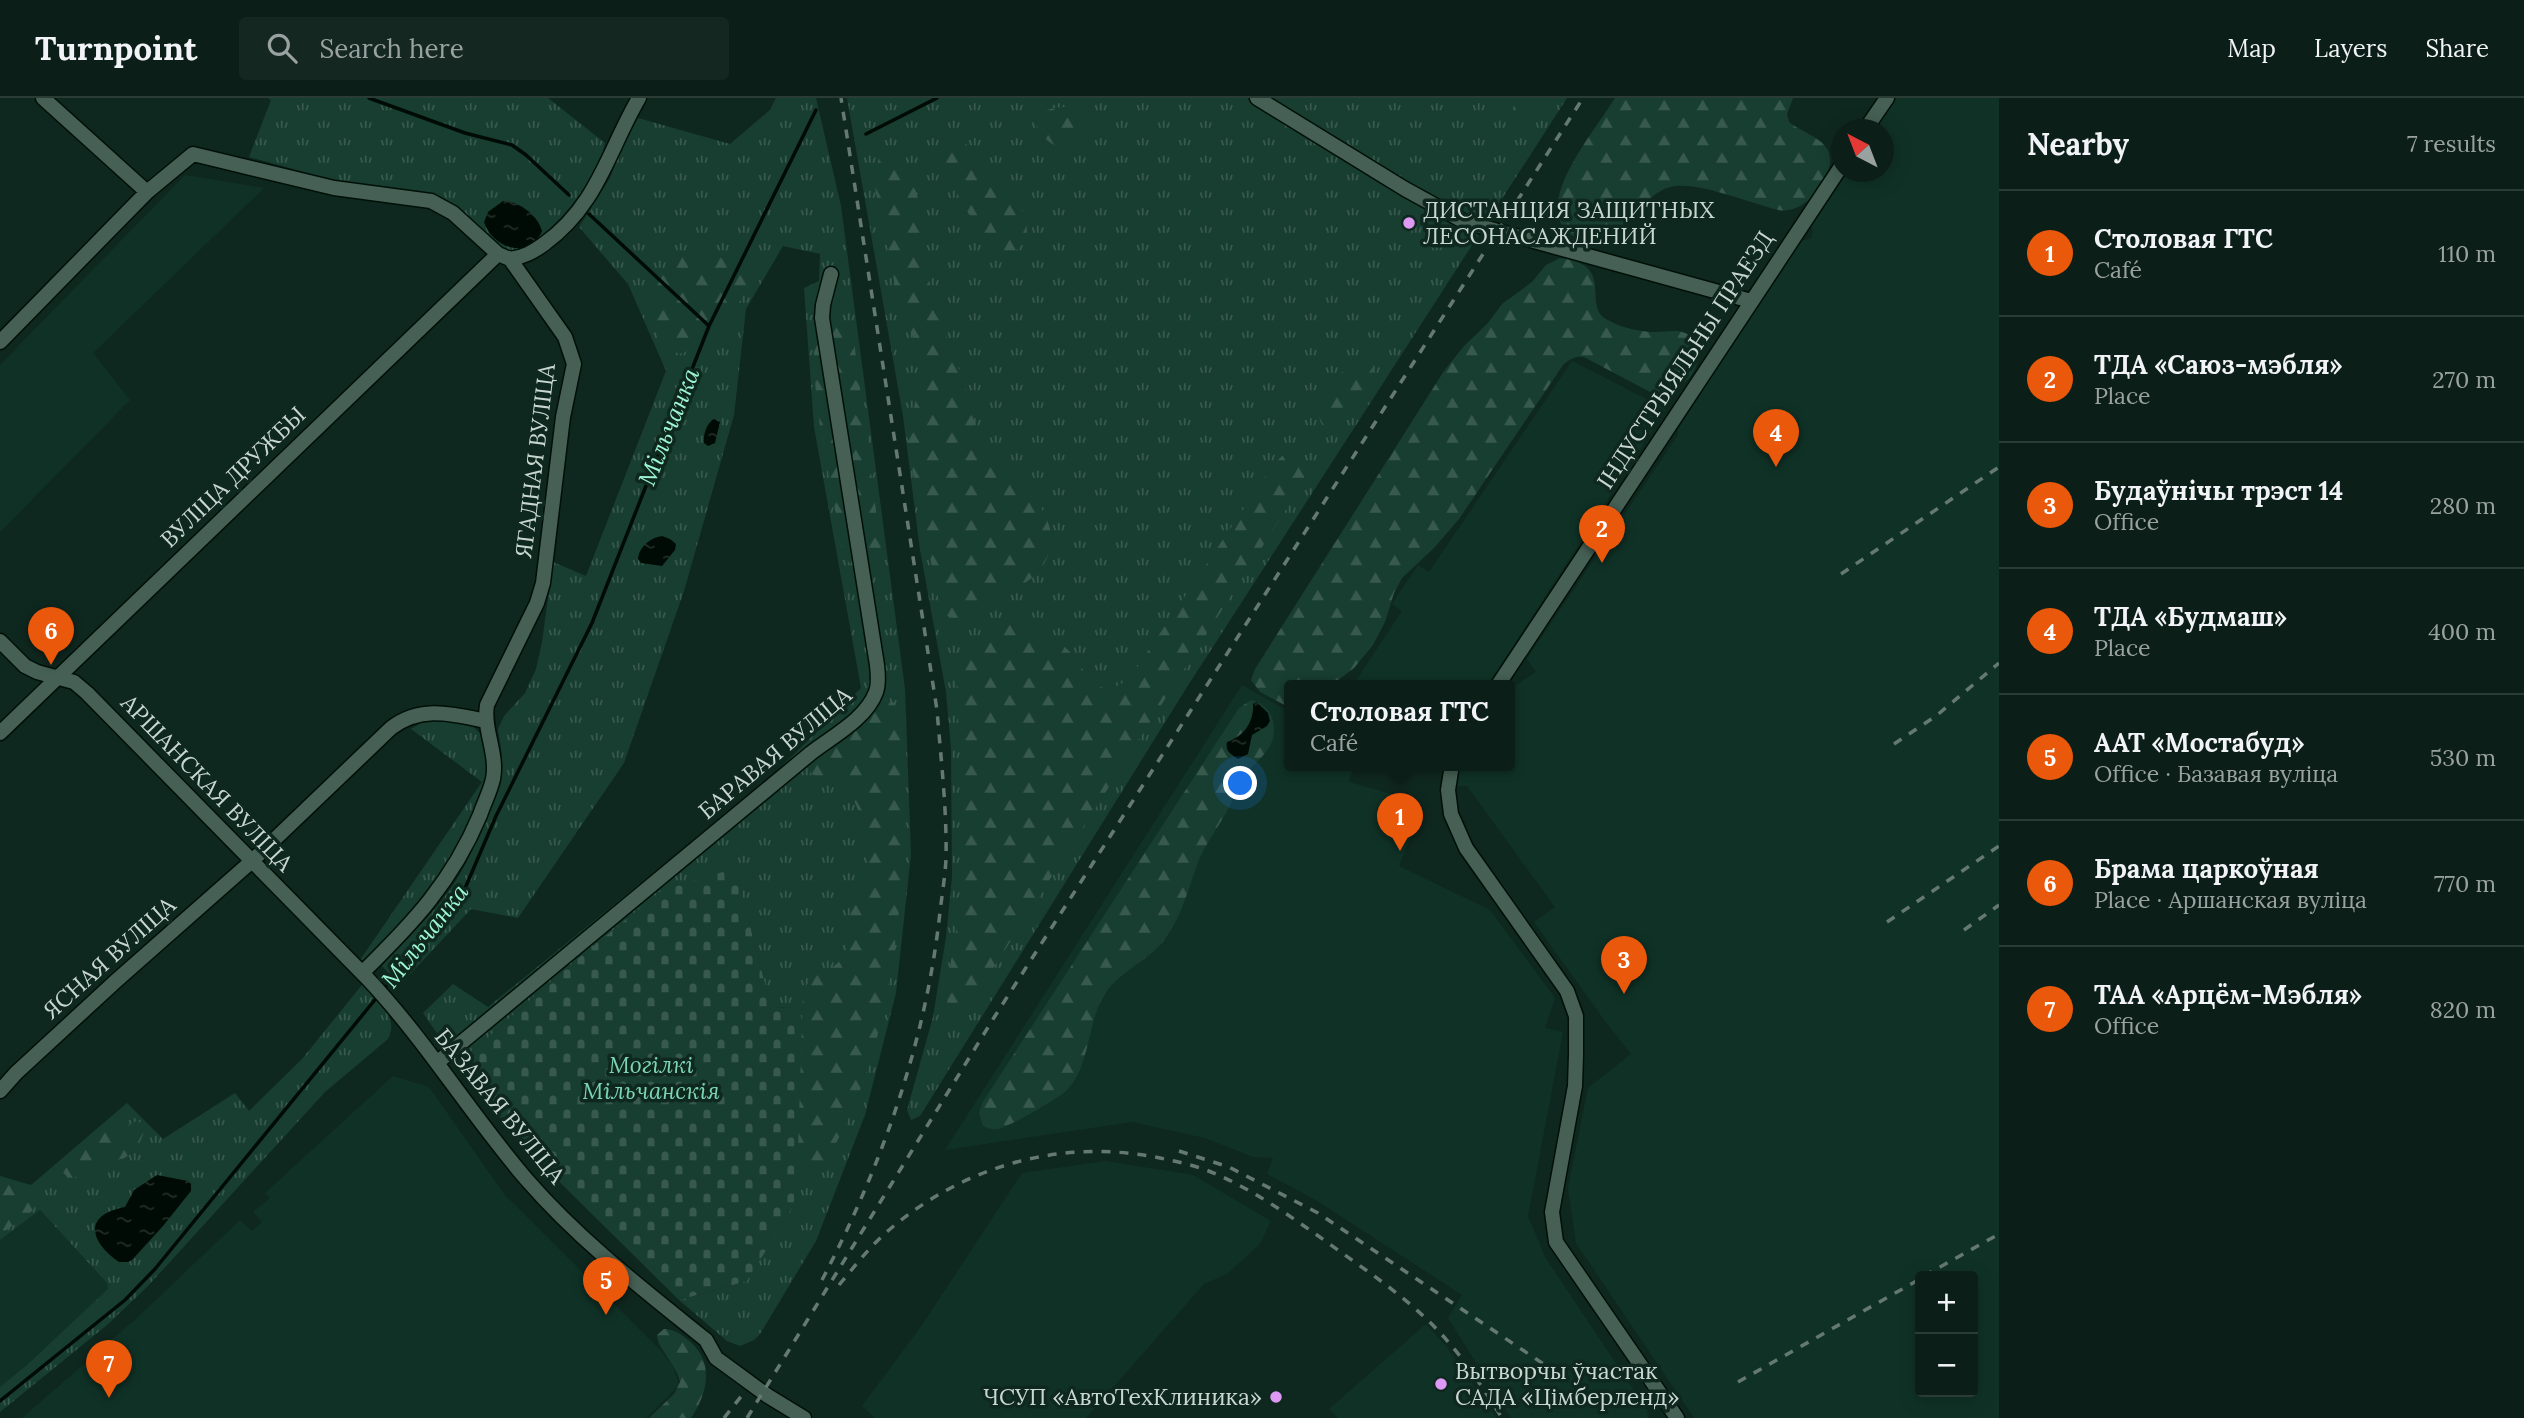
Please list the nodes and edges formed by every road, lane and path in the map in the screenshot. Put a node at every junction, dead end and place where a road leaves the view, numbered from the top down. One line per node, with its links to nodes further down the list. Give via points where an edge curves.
1 (43, 98): 7 (street)
2 (639, 98): 8 (street, via 601,177 577,214 529,254)
3 (1257, 98): 10 (street, via 1465,222)
4 (1887, 98): 5 (street)
5 (1873, 119)
6 (1831, 181): 10 (street, ІНДУСТРЫЯЛЬНЫ ПРАЕЗД)
7 (147, 192): 8 (street, ЯГАДНАЯ ВУЛІЦА, via 192,155 334,188 431,201 453,213); 11 (street)
8 (504, 257): 13 (street, ВУЛІЦА ДРУЖБЫ); 15 (street, ЯГАДНАЯ ВУЛІЦА, via 565,337 574,364 540,593 490,697)
9 (831, 274): 21 (street, БАРАВАЯ ВУЛІЦА, via 822,318 877,665 877,691 857,718)
10 (1751, 301): 14 (street, ІНДУСТРЫЯЛЬНЫ ПРАЕЗД)
11 (0, 342)
12 (0, 641): 13 (street, АРШАНСКАЯ ВУЛІЦА, via 24,666)
13 (56, 678): 16 (street, ВУЛІЦА ДРУЖБЫ); 18 (street, АРШАНСКАЯ ВУЛІЦА, via 74,682 87,692)
14 (1501, 680)
15 (486, 721): 18 (street, ЯСНАЯ ВУЛІЦА, via 429,712 403,719); 19 (street, ЯГАДНАЯ ВУЛІЦА, via 493,779 461,855 427,905)
16 (0, 733)
17 (1451, 771): 24 (street, via 1451,814 1466,848 1567,991 1576,1016 1575,1086 1552,1212 1556,1242)
18 (252, 861): 19 (street, АРШАНСКАЯ ВУЛІЦА); 22 (street, ЯСНАЯ ВУЛІЦА)
19 (365, 976): 20 (street, АРШАНСКАЯ ВУЛІЦА)
20 (390, 1003): 21 (street, БАЗАВАЯ ВУЛІЦА)
21 (438, 1062): 23 (street, БАЗАВАЯ ВУЛІЦА, via 481,1125 581,1237 706,1340 716,1358)
22 (0, 1091)
23 (804, 1418)
24 (1677, 1418)

